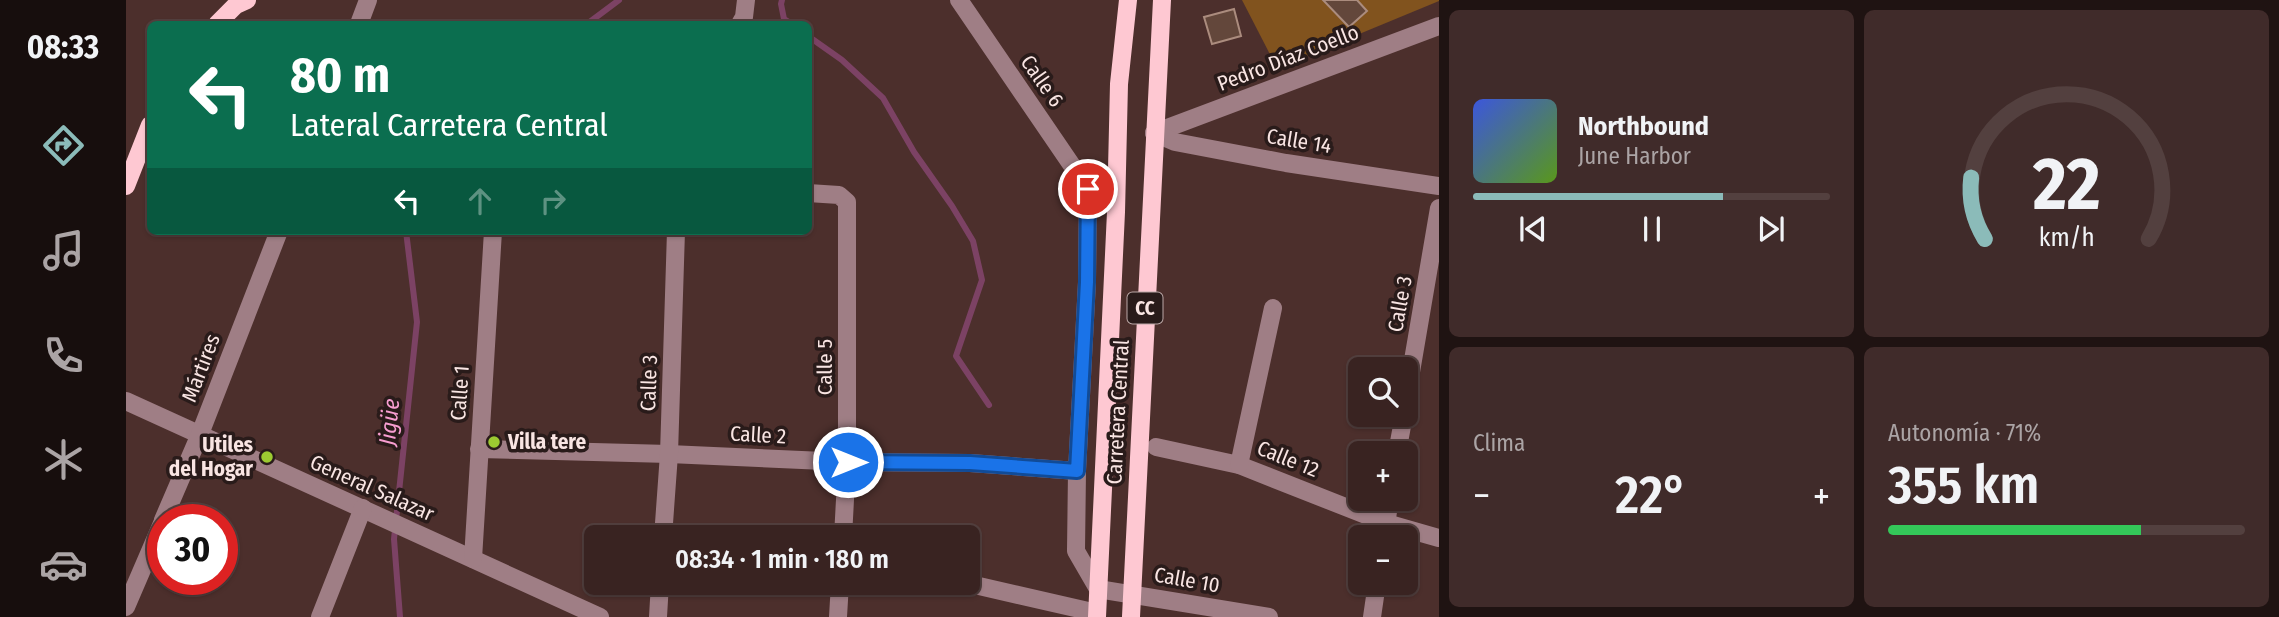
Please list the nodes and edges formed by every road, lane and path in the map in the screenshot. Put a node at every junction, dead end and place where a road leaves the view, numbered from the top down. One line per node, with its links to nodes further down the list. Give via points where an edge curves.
1 (247, 0): 7 (main road)
2 (368, 0): 8 (street)
3 (746, 0): 9 (street)
4 (958, 0): 29 (street, Calle 6, via 1088,189)
5 (1128, 0): 40 (main road, Carretera Central / CC, via 1119,84)
6 (1162, 0): 12 (main road, Carretera Central / CC)
7 (220, 21)
8 (360, 21)
9 (742, 21)
10 (1439, 26): 12 (street, Pedro Díaz Coello)
11 (147, 133): 14 (main road)
12 (1154, 134): 13 (street, Calle 14, via 1286,163); 41 (main road, Carretera Central / CC)
13 (1439, 186)
14 (126, 187)
15 (812, 193): 27 (street, Calle 5, via 844,197 847,202)
16 (1439, 208): 21 (street, Calle 3)
17 (277, 235): 23 (street, Mártires)
18 (493, 235): 25 (street, Calle 1)
19 (676, 235): 26 (street, Calle 3)
20 (1273, 308): 28 (street)
21 (1414, 357)
22 (126, 401): 23 (street, General Salazar)
23 (200, 434): 30 (street, Mártires); 31 (street, General Salazar)
24 (1156, 447): 28 (street, Calle 12)
25 (479, 449): 26 (street, Calle 2); 38 (street, Calle 1)
26 (669, 454): 27 (street, Calle 2); 32 (street, Calle 3)
27 (848, 462): 29 (street, Calle 2, via 970,463); 33 (street, Calle 5)
28 (1239, 465): 34 (street, Calle 12)
29 (1077, 471): 40 (street, via 1076,551)
30 (170, 504)
31 (363, 508): 38 (street, General Salazar); 47 (street)
32 (664, 525)
33 (844, 525)
34 (1374, 525)
35 (1418, 535): 36 (street, Calle 12)
36 (1439, 538)
37 (147, 558): 45 (street, Mártires)
38 (473, 559): 48 (street, General Salazar)
39 (980, 586): 46 (street)
40 (1098, 589): 41 (street, Calle 10); 46 (main road, Carretera Central / CC)
41 (1132, 593): 51 (main road, Carretera Central / CC); 52 (street, Calle 10)
42 (659, 595): 49 (street)
43 (839, 595): 50 (street)
44 (1375, 595): 53 (street)
45 (126, 607)
46 (1097, 615)
47 (320, 617)
48 (600, 617)
49 (657, 617)
50 (838, 617)
51 (1131, 617)
52 (1269, 617)
53 (1372, 617)

